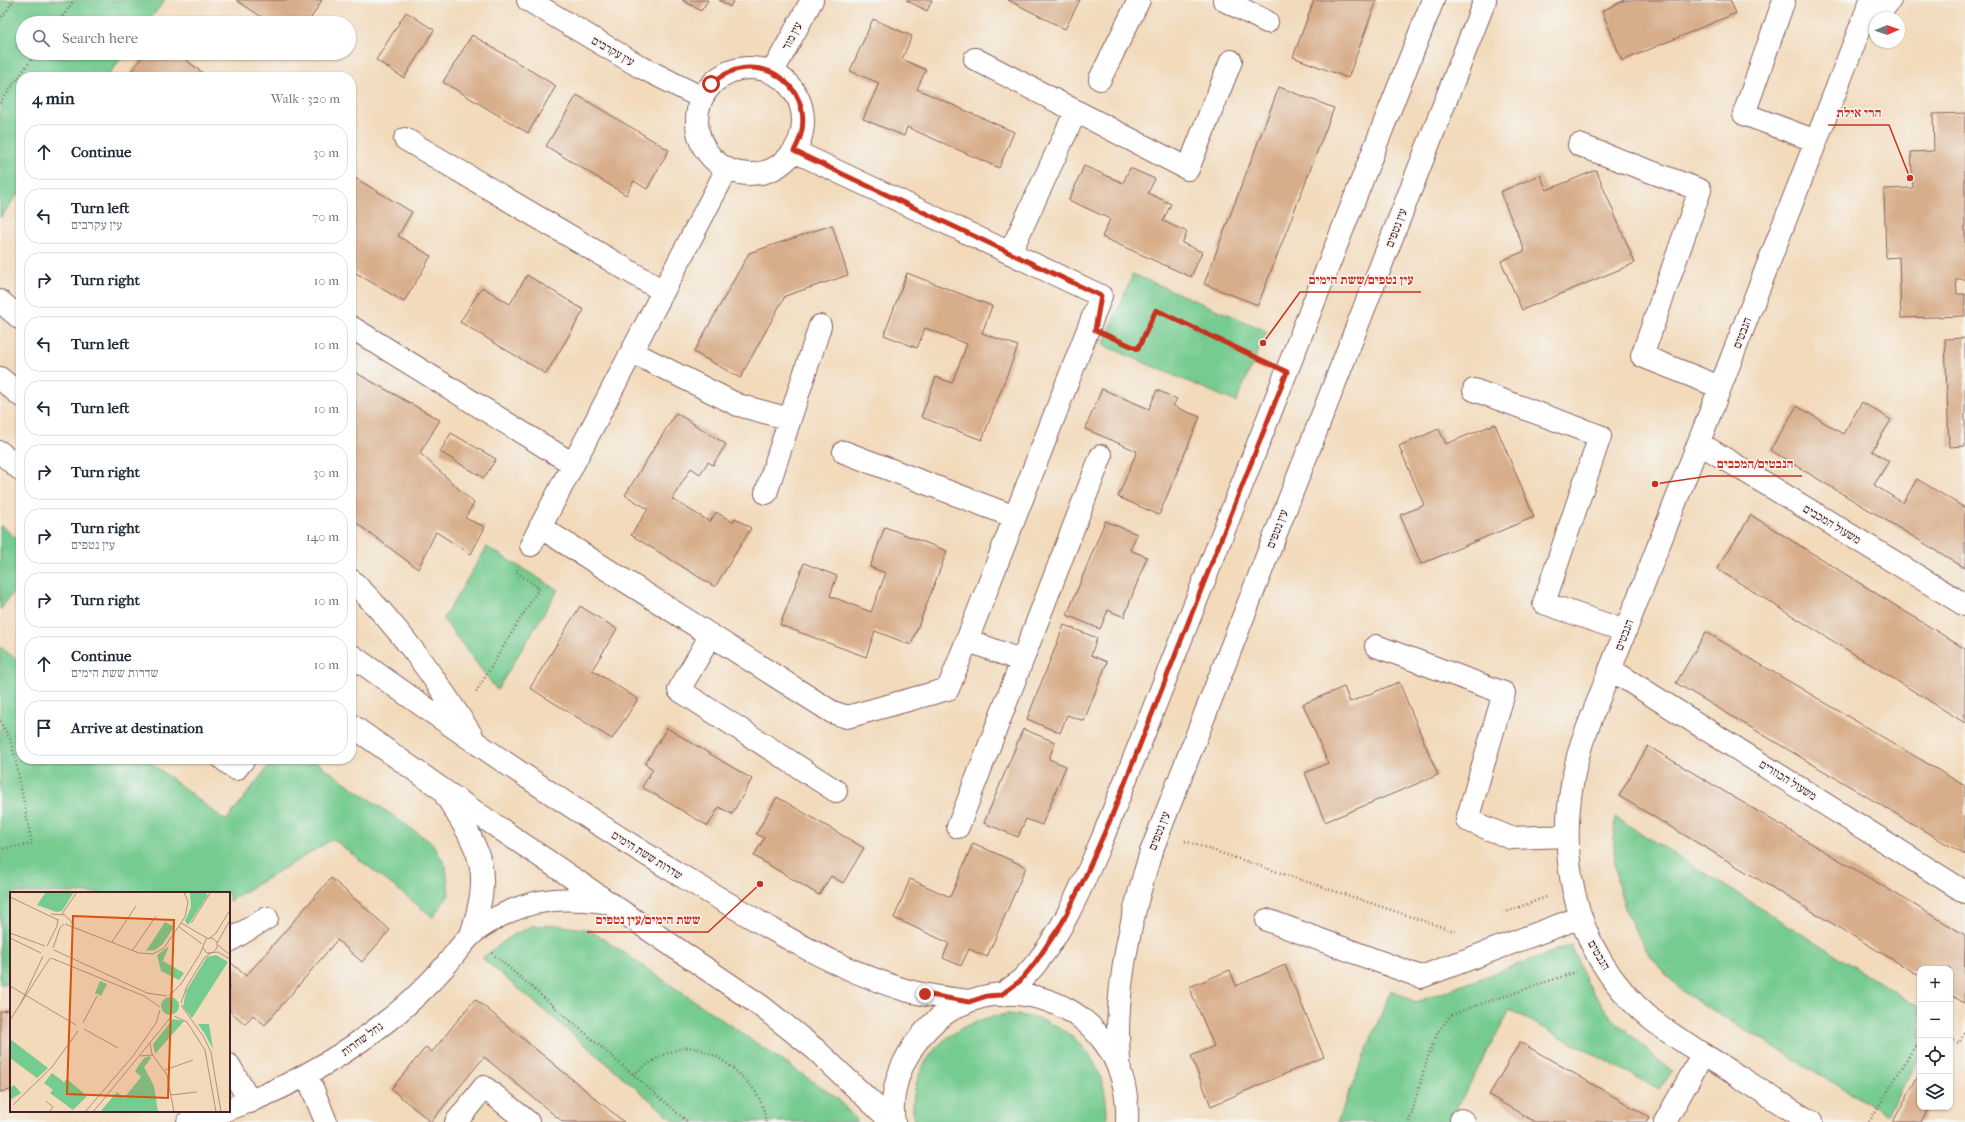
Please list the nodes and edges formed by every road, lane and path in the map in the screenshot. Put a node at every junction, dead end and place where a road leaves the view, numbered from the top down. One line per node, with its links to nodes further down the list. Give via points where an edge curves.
1 (14, 0): 15 (path)
2 (74, 0): 14 (path)
3 (528, 0): 25 (street, עין עקרבים, via 639,66)
4 (812, 0): 22 (street, עין מור)
5 (1138, 0): 23 (street)
6 (1224, 0): 12 (street)
7 (1433, 0): 41 (street)
8 (1485, 0): 76 (street, עין נטפים)
9 (1784, 0): 29 (street, via 1744,114)
10 (1872, 0): 20 (street, הנבטים)
11 (1890, 0): 13 (street, הנבטים)
12 (1258, 12)
13 (1881, 12)
14 (63, 16)
15 (0, 20)
16 (1869, 30): 20 (street, הנבטים)
17 (975, 59): 27 (street)
18 (31, 60): 21 (path)
19 (1231, 61): 27 (street, via 1188,168)
20 (1845, 67): 29 (street, הנבטים)
21 (22, 72)
22 (772, 73): 25 (street, via 757,68 740,68 717,79); 31 (street, via 792,88 800,102 802,128 800,140)
23 (1100, 79)
24 (16, 81): 26 (path)
25 (702, 98): 32 (street, via 697,114 700,139 708,154)
26 (0, 103)
27 (1076, 111): 33 (street)
28 (405, 139): 34 (street)
29 (1816, 141): 43 (street, הנבטים)
30 (1579, 144): 43 (street, via 1700,190 1642,356)
31 (794, 151): 32 (street, via 779,165 760,174 743,174); 33 (street)
32 (727, 169): 34 (street)
33 (1010, 253): 54 (street, via 1101,296)
34 (663, 291): 40 (street)
35 (0, 301): 36 (street)
36 (16, 315)
37 (820, 326): 46 (street)
38 (356, 330): 51 (street)
39 (1110, 336): 41 (path, via 1138,349 1156,310)
40 (632, 352): 46 (street, via 738,405); 51 (street)
41 (1287, 372): 90 (street, via 1094,858 1049,944 1020,981)
42 (0, 378): 45 (street)
43 (1720, 387): 47 (street, הנבטים)
44 (1474, 390): 58 (street, via 1600,436 1544,603)
45 (16, 392)
46 (790, 419): 53 (street)
47 (1698, 443): 57 (street, משעול המכבים); 58 (street, הנבטים)
48 (0, 452): 52 (street)
49 (844, 452): 54 (street)
50 (1101, 456): 63 (street)
51 (573, 464): 55 (street)
52 (16, 466)
53 (766, 493)
54 (1015, 517): 60 (street)
55 (536, 536): 59 (street); 65 (path, via 516,572 539,588)
56 (356, 585): 65 (street, via 396,629 446,695)
57 (1965, 605)
58 (1625, 631): 64 (street, הנבטים)
59 (711, 635): 60 (street, via 832,712 847,717 948,689); 74 (street, via 679,690)
60 (967, 640): 63 (street)
61 (1376, 646): 77 (street, via 1504,693 1467,820 1511,838)
62 (356, 659): 68 (street, שדרות ששת הימים)
63 (1022, 661): 75 (street)
64 (1610, 669): 77 (street, הנבטים, via 1573,772); 80 (street, משעול הכוזרים)
65 (460, 718): 68 (street)
66 (0, 721): 69 (path, via 10,739)
67 (356, 729): 73 (street)
68 (477, 744): 91 (street, שדרות ששת הימים, via 562,802 662,864 821,955 862,975 897,987)
69 (16, 762)
70 (16, 764): 78 (path, via 32,844)
71 (230, 764): 72 (street, via 236,769)
72 (240, 764)
73 (443, 790): 81 (street); 87 (street, נחל שחרות, via 472,838 480,858 482,898)
74 (836, 792)
75 (958, 827)
76 (1159, 832): 86 (path, via 1456,933); 99 (street, עין נטפים, via 1141,887 1126,955 1118,1034)
77 (1566, 836): 79 (street, הנבטים)
78 (0, 849)
79 (1572, 886): 82 (path); 83 (street, הנבטים)
80 (1965, 892)
81 (608, 902): 87 (street, נחל שחרות, via 568,899 532,903 508,912); 109 (street, via 780,1020)
82 (1499, 915)
83 (1581, 917): 85 (street, via 1420,977); 89 (street, הנבטים)
84 (267, 918): 88 (street)
85 (1267, 920)
86 (1463, 930)
87 (471, 935): 97 (street, נחל שחרות, via 446,966 388,1021 356,1045); 98 (path)
88 (230, 940)
89 (1603, 963): 95 (street, הנבטים, via 1624,992 1650,1018); 112 (path, via 1450,1016 1438,1032 1429,1053)
90 (1001, 995): 91 (street, via 987,996); 99 (street, via 1025,995 1043,999 1076,1014 1102,1039 1112,1054)
91 (969, 1002): 109 (street, via 938,1019 924,1031 914,1045 898,1078)
92 (1965, 1033): 93 (path, via 1959,1043)
93 (1953, 1040)
94 (1917, 1043): 115 (path)
95 (1703, 1054): 113 (street); 114 (street, הנבטים)
96 (230, 1067): 100 (street)
97 (307, 1074): 100 (street, נחל שחרות); 104 (street)
98 (633, 1074): 107 (path); 108 (path, via 667,1052 686,1047 708,1052 738,1072 758,1096)
99 (1123, 1080): 110 (street, עין נטפים); 111 (street)
100 (250, 1102): 101 (street, נחל שחרות)
101 (230, 1109)
102 (221, 1112): 103 (street)
103 (188, 1122)
104 (326, 1122)
105 (456, 1122): 106 (street, via 484,1087)
106 (528, 1122)
107 (688, 1122)
108 (766, 1122)
109 (893, 1122)
110 (1127, 1122)
111 (1142, 1122)
112 (1409, 1122)
113 (1665, 1122)
114 (1811, 1122)
115 (1869, 1122)

